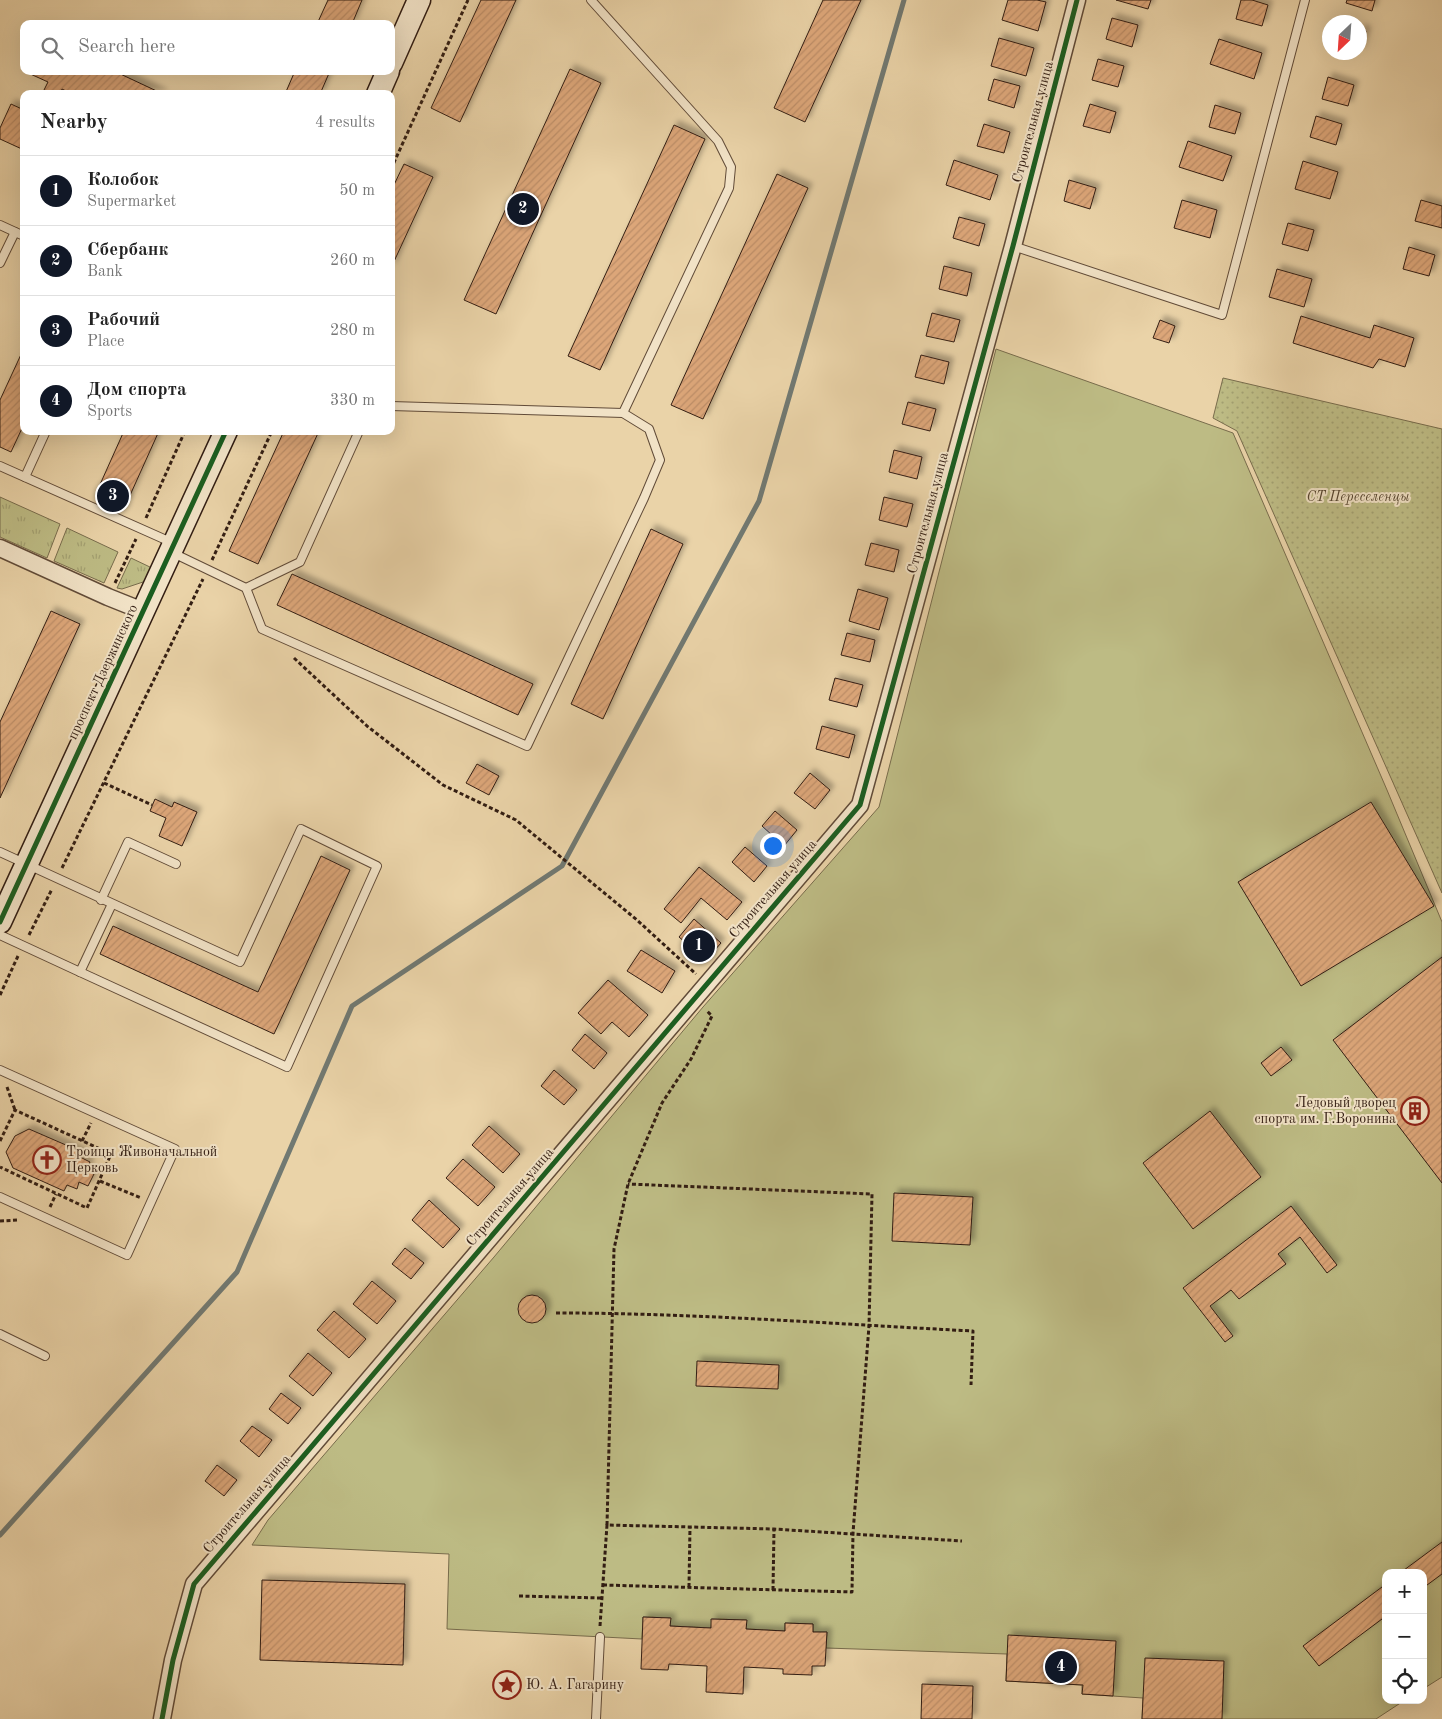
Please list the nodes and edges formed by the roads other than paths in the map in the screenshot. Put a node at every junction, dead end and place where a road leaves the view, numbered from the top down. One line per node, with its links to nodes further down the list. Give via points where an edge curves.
1 (419, 0): 5 (street)
2 (591, 0): 14 (lane, via 718,141 731,167 729,188)
3 (1077, 0): 11 (street, Строительная улица)
4 (1305, 0): 11 (lane, via 1222,315)
5 (395, 54)
6 (386, 75): 7 (street)
7 (380, 90)
8 (0, 224): 9 (lane)
9 (15, 232): 10 (lane); 12 (lane)
10 (20, 234)
11 (1013, 246): 37 (street, Строительная улица, via 860,805 194,1584 173,1660)
12 (0, 264)
13 (395, 406): 14 (lane)
14 (623, 414): 22 (lane, via 649,429 660,460 527,746 262,629)
15 (44, 435): 19 (lane)
16 (224, 435): 21 (street, проспект Дзержинского)
17 (357, 435): 22 (lane, via 300,562)
18 (0, 466): 19 (lane)
19 (25, 477): 21 (lane, via 141,529)
20 (0, 548): 23 (street)
21 (173, 548): 22 (lane, via 207,570); 23 (street, проспект Дзержинского)
22 (246, 588)
23 (143, 611): 26 (street, проспект Дзержинского)
24 (0, 852): 26 (lane)
25 (176, 864): 27 (lane, via 128,842)
26 (27, 865): 27 (lane); 29 (street, проспект Дзержинского)
27 (101, 900): 28 (lane)
28 (112, 904): 31 (lane); 31 (lane, via 240,962 301,829 376,866 287,1067)
29 (0, 922)
30 (0, 935): 31 (lane)
31 (80, 972)
32 (0, 1072): 33 (lane, via 175,1149 127,1255)
33 (0, 1197)
34 (0, 1334): 35 (lane)
35 (45, 1356)
36 (600, 1637): 38 (lane)
37 (162, 1719)
38 (596, 1719)

